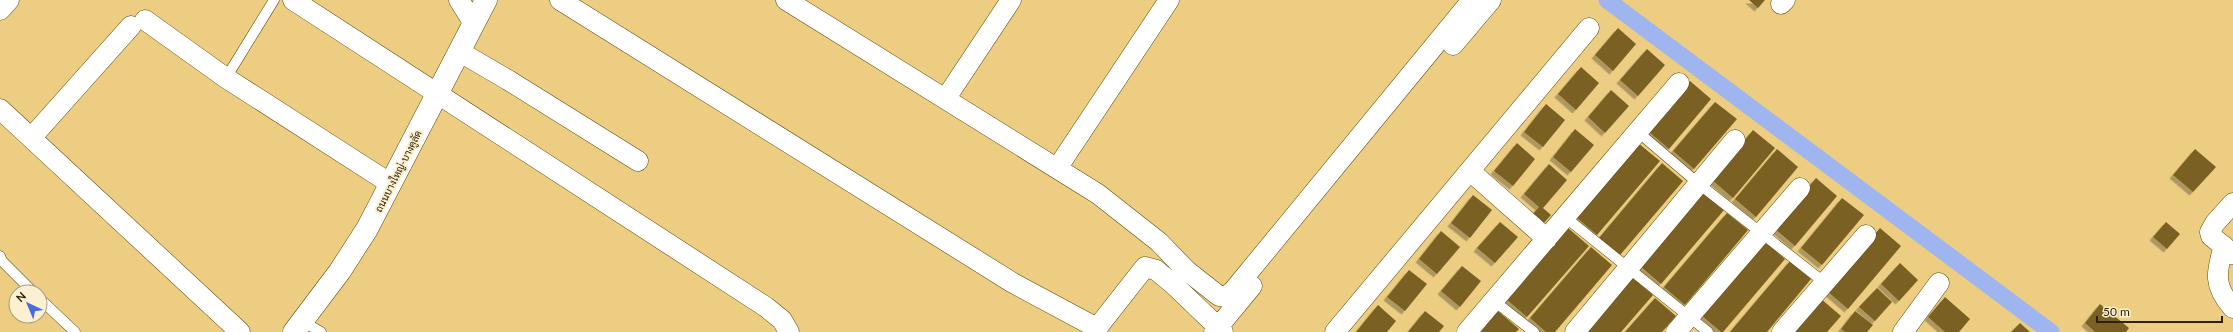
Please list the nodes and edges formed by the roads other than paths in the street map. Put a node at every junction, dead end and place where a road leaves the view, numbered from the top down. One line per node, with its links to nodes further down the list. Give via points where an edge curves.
1 (9, 0): 12 (street)
2 (274, 0): 16 (lane)
3 (293, 0): 18 (street)
4 (459, 0): 13 (street)
5 (486, 0): 13 (street, ถนนบางใหญ่-บางคูลัด)
6 (560, 0): 47 (street, via 1013,283)
7 (1011, 0): 19 (street)
8 (1169, 0): 25 (street)
9 (1472, 0): 38 (street, via 1233,291 1225,297 1219,296)
10 (1491, 0): 48 (street)
11 (793, 2): 19 (street)
12 (0, 10)
13 (474, 24): 15 (street, ถนนบางใหญ่-บางคูลัด)
14 (1589, 28): 26 (street)
15 (460, 52): 18 (street, ถนนบางใหญ่-บางคูลัด); 24 (street)
16 (226, 78): 22 (street, via 138,23); 27 (street)
17 (1679, 83): 21 (street)
18 (438, 94): 27 (street, ถนนบางใหญ่-บางคูลัด); 52 (street, via 766,307 782,320)
19 (946, 98): 25 (street)
20 (0, 109): 22 (street)
21 (1638, 132): 28 (lane); 31 (street)
22 (31, 138): 50 (street)
23 (1735, 140): 28 (street)
24 (638, 161)
25 (1058, 167): 38 (street, via 1098,194 1159,242)
26 (1470, 171): 34 (street); 53 (street)
27 (391, 184): 46 (street, ถนนบางใหญ่-บางคูลัด, via 367,229)
28 (1699, 184): 32 (lane); 37 (street)
29 (1800, 188): 32 (street)
30 (2233, 203): 35 (street, via 2211,227 2211,236)
31 (1565, 217): 34 (street); 37 (lane)
32 (1762, 231): 39 (lane); 45 (street)
33 (1866, 235): 39 (street)
34 (1547, 239): 42 (street)
35 (2228, 250): 44 (street, via 2218,266 2218,283 2223,296)
36 (0, 256): 41 (lane)
37 (1626, 268): 45 (lane); 56 (street)
38 (1180, 277): 47 (street, via 1145,267); 48 (street)
39 (1825, 282): 59 (street)
40 (1939, 283): 60 (street)
41 (25, 284)
42 (1494, 301): 54 (street); 55 (lane)
43 (48, 307): 49 (lane)
44 (2233, 308)
45 (1689, 316): 57 (street); 58 (lane)
46 (298, 326): 51 (lane)
47 (1096, 330)
48 (1218, 330)
49 (75, 332)
50 (240, 332)
51 (321, 332)
52 (789, 332)
53 (1335, 332)
54 (1467, 332)
55 (1534, 332)
56 (1575, 332)
57 (1676, 332)
58 (1708, 332)
59 (1782, 332)
60 (1903, 332)

